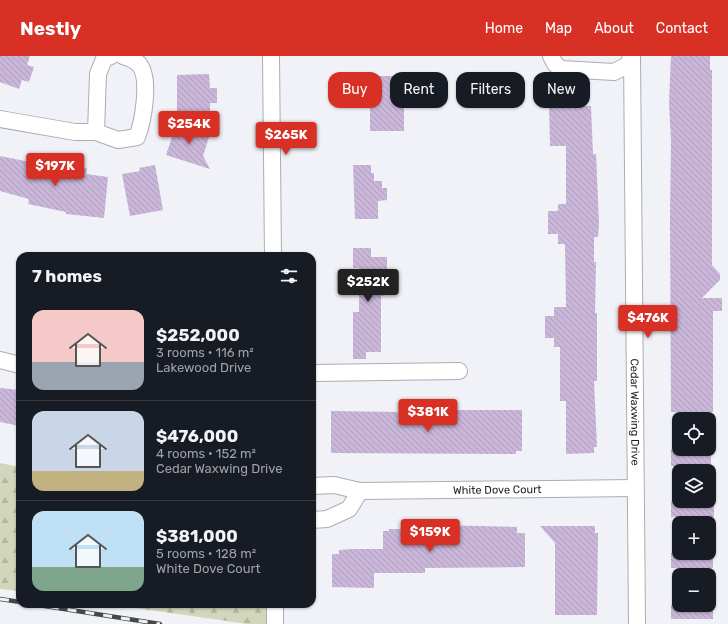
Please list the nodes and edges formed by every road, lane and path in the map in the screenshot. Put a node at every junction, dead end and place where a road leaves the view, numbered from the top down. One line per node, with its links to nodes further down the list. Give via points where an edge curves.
1 (111, 56): 7 (street, via 104,59 98,74)
2 (123, 56): 7 (street, via 132,58 140,66 145,85 144,113 137,137 118,140)
3 (271, 56): 8 (street)
4 (551, 56): 5 (street, via 561,69 614,72 628,65)
5 (632, 56): 14 (street, Cedar Waxwing Drive)
6 (0, 119): 7 (street, via 75,132)
7 (96, 132)
8 (273, 252)
9 (0, 360): 10 (street)
10 (16, 364)
11 (458, 371): 12 (street)
12 (316, 373)
13 (316, 486): 15 (street, White Dove Court, via 334,485)
14 (635, 488): 15 (street, White Dove Court); 19 (street, Cedar Waxwing Drive)
15 (360, 491): 16 (street, via 349,509 326,519)
16 (316, 520)
17 (275, 608): 18 (street)
18 (275, 624)
19 (637, 624)

